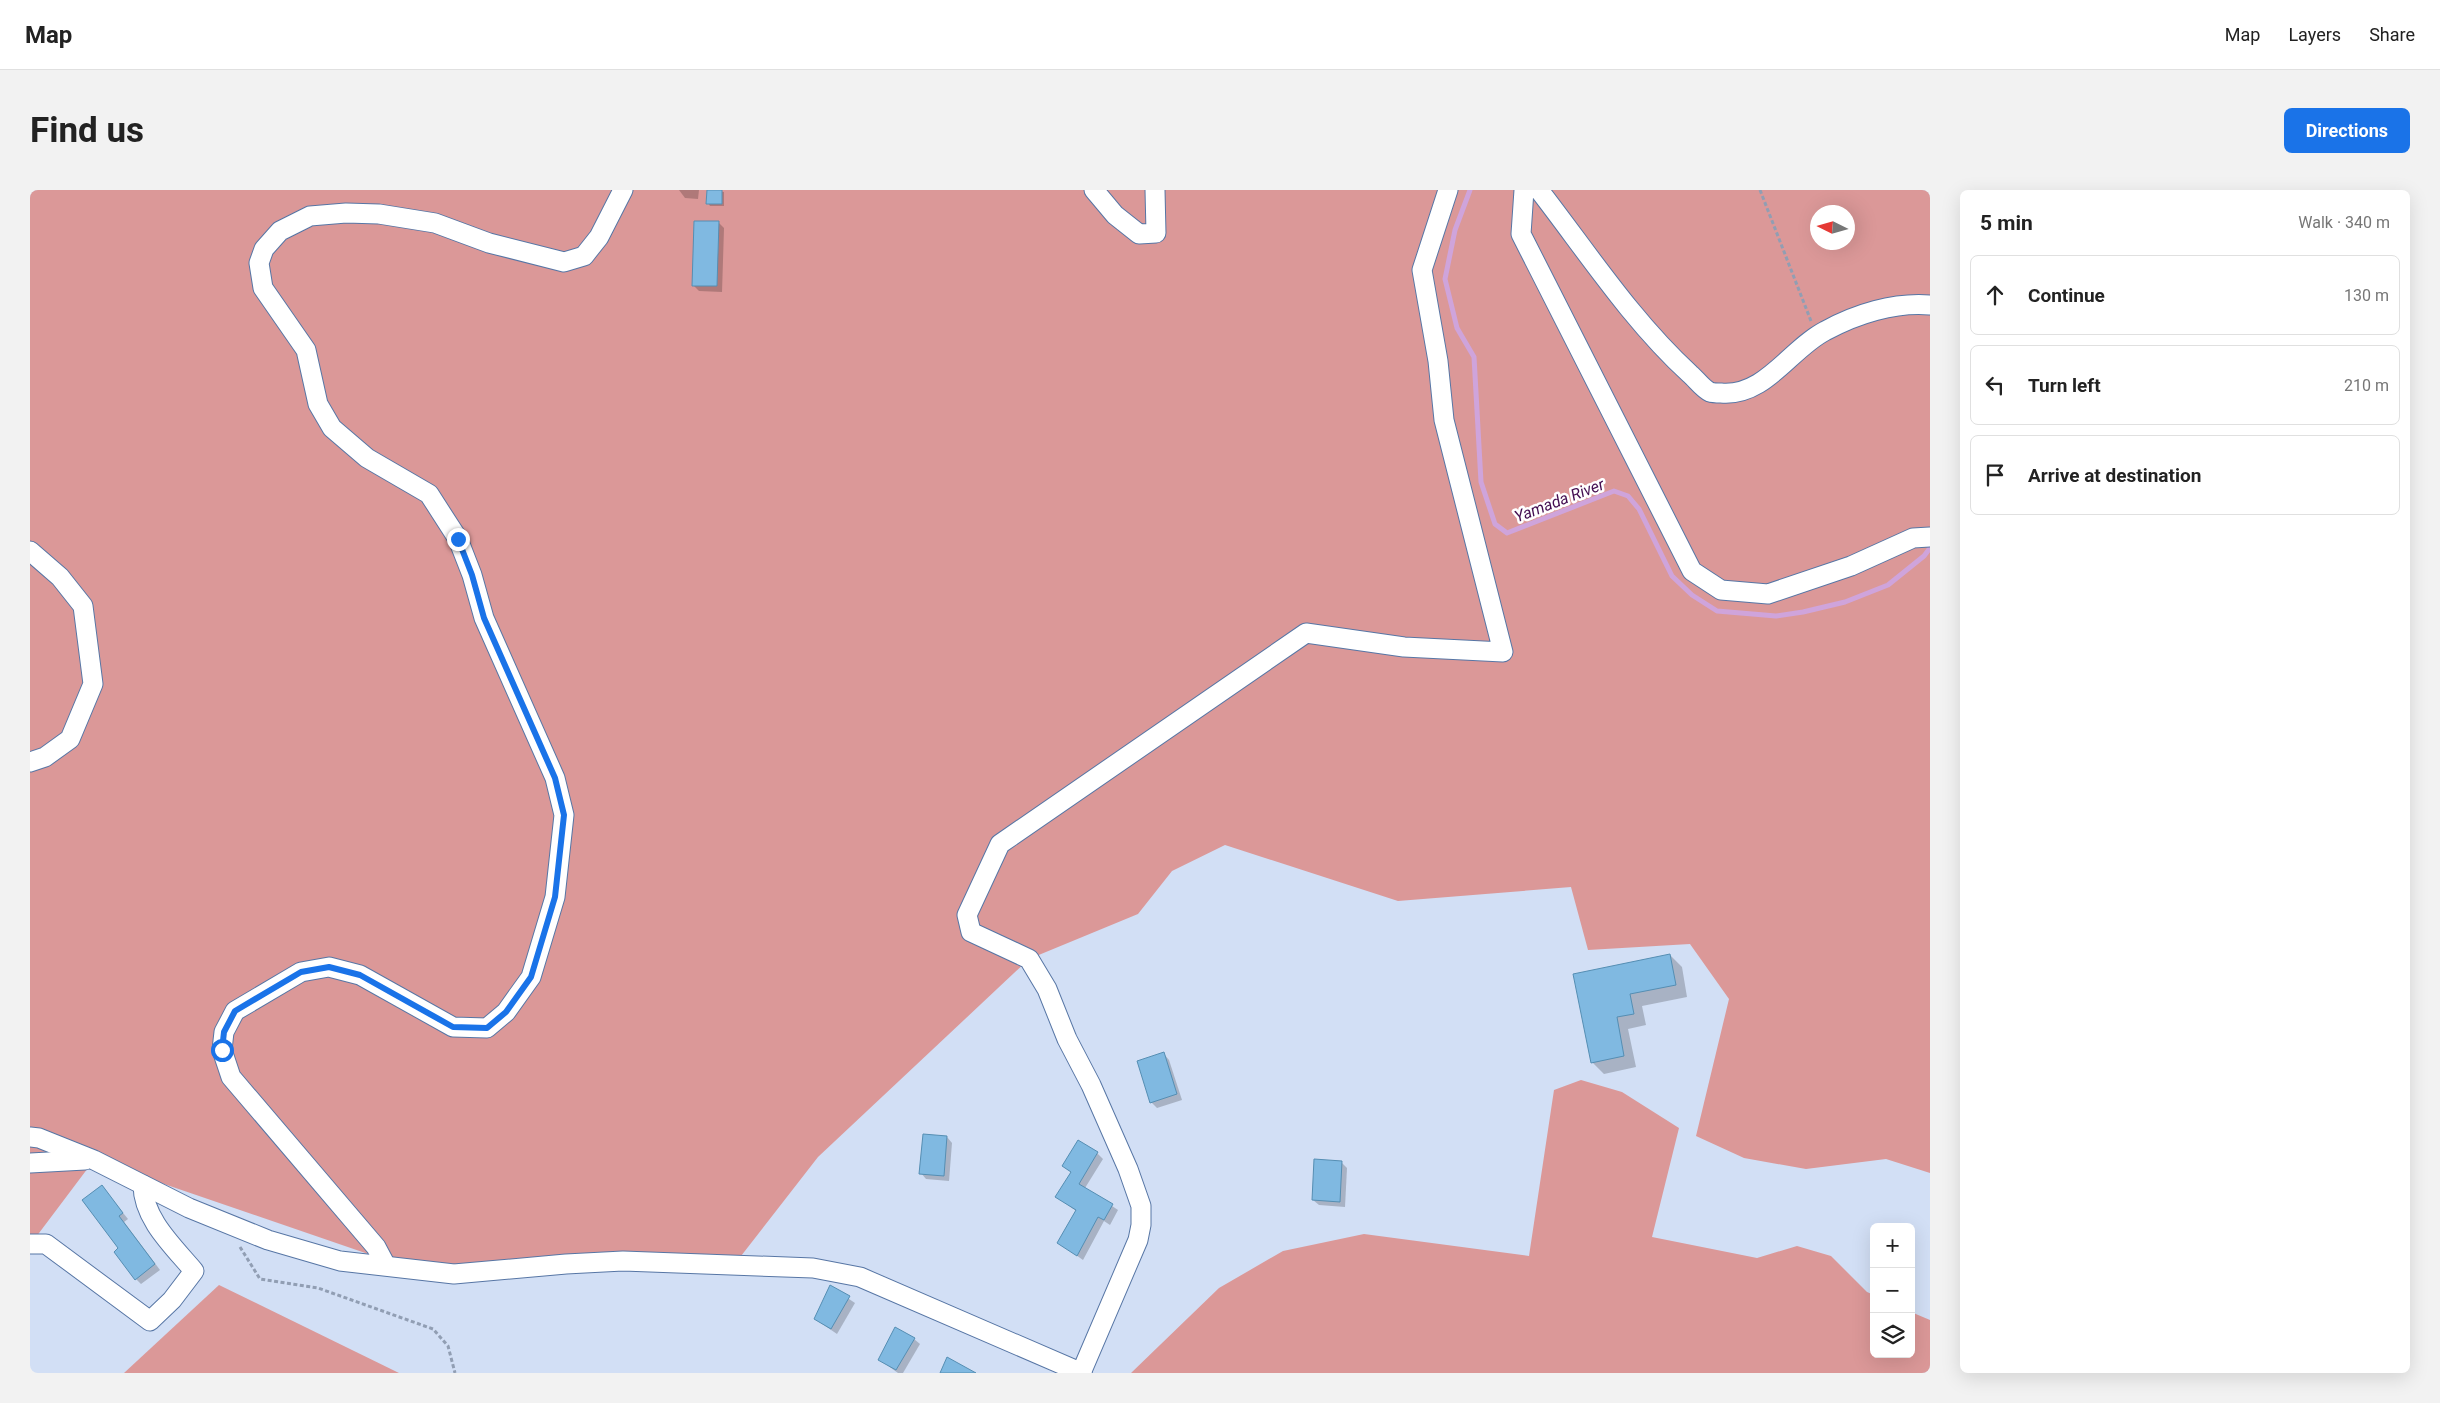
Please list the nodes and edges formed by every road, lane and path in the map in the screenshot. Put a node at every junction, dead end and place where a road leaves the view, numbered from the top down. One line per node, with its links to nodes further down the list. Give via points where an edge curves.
1 (623, 190): 19 (street, via 599,238 584,256 564,262 489,243 435,223 346,212 310,216 280,231 264,249 259,263 263,288 306,350 318,404 332,428 367,458 429,494 458,539 484,618 555,778 564,815 555,897 531,977 506,1012 487,1028 453,1027 360,975 329,967 301,972 235,1011 224,1032 222,1050 231,1077 376,1247)
2 (1094, 190): 3 (street, via 1115,215 1139,234 1156,233)
3 (1155, 190)
4 (1448, 190): 21 (street, via 1422,270 1438,361 1444,420 1503,652 1404,647 1306,633 1000,844 967,915 970,932 1029,959 1047,989 1066,1038 1128,1169 1141,1206 1142,1225 1138,1240)
5 (1524, 190): 10 (street, via 1520,234 1692,571 1721,590 1768,594 1852,566 1913,538)
6 (1540, 190): 9 (street, via 1635,315 1679,364 1710,392 1735,394 1756,386)
7 (1760, 190): 9 (path)
8 (1930, 305): 9 (street, via 1914,304 1863,313)
9 (1816, 336)
10 (1930, 537)
11 (30, 551): 12 (street, via 60,576 83,606 93,684 70,739 45,757)
12 (30, 762)
13 (30, 1137): 14 (street)
14 (94, 1160): 15 (street); 16 (street)
15 (30, 1163)
16 (143, 1185): 17 (street); 18 (street, via 143,1199 157,1225 194,1271 172,1300 150,1321 46,1244)
17 (224, 1222): 19 (street, via 268,1240 340,1261); 20 (path, via 260,1279 318,1288 433,1329 448,1346)
18 (30, 1244)
19 (384, 1264): 21 (street, via 454,1274 623,1261 814,1268 860,1277)
20 (455, 1373)
21 (1081, 1373)

